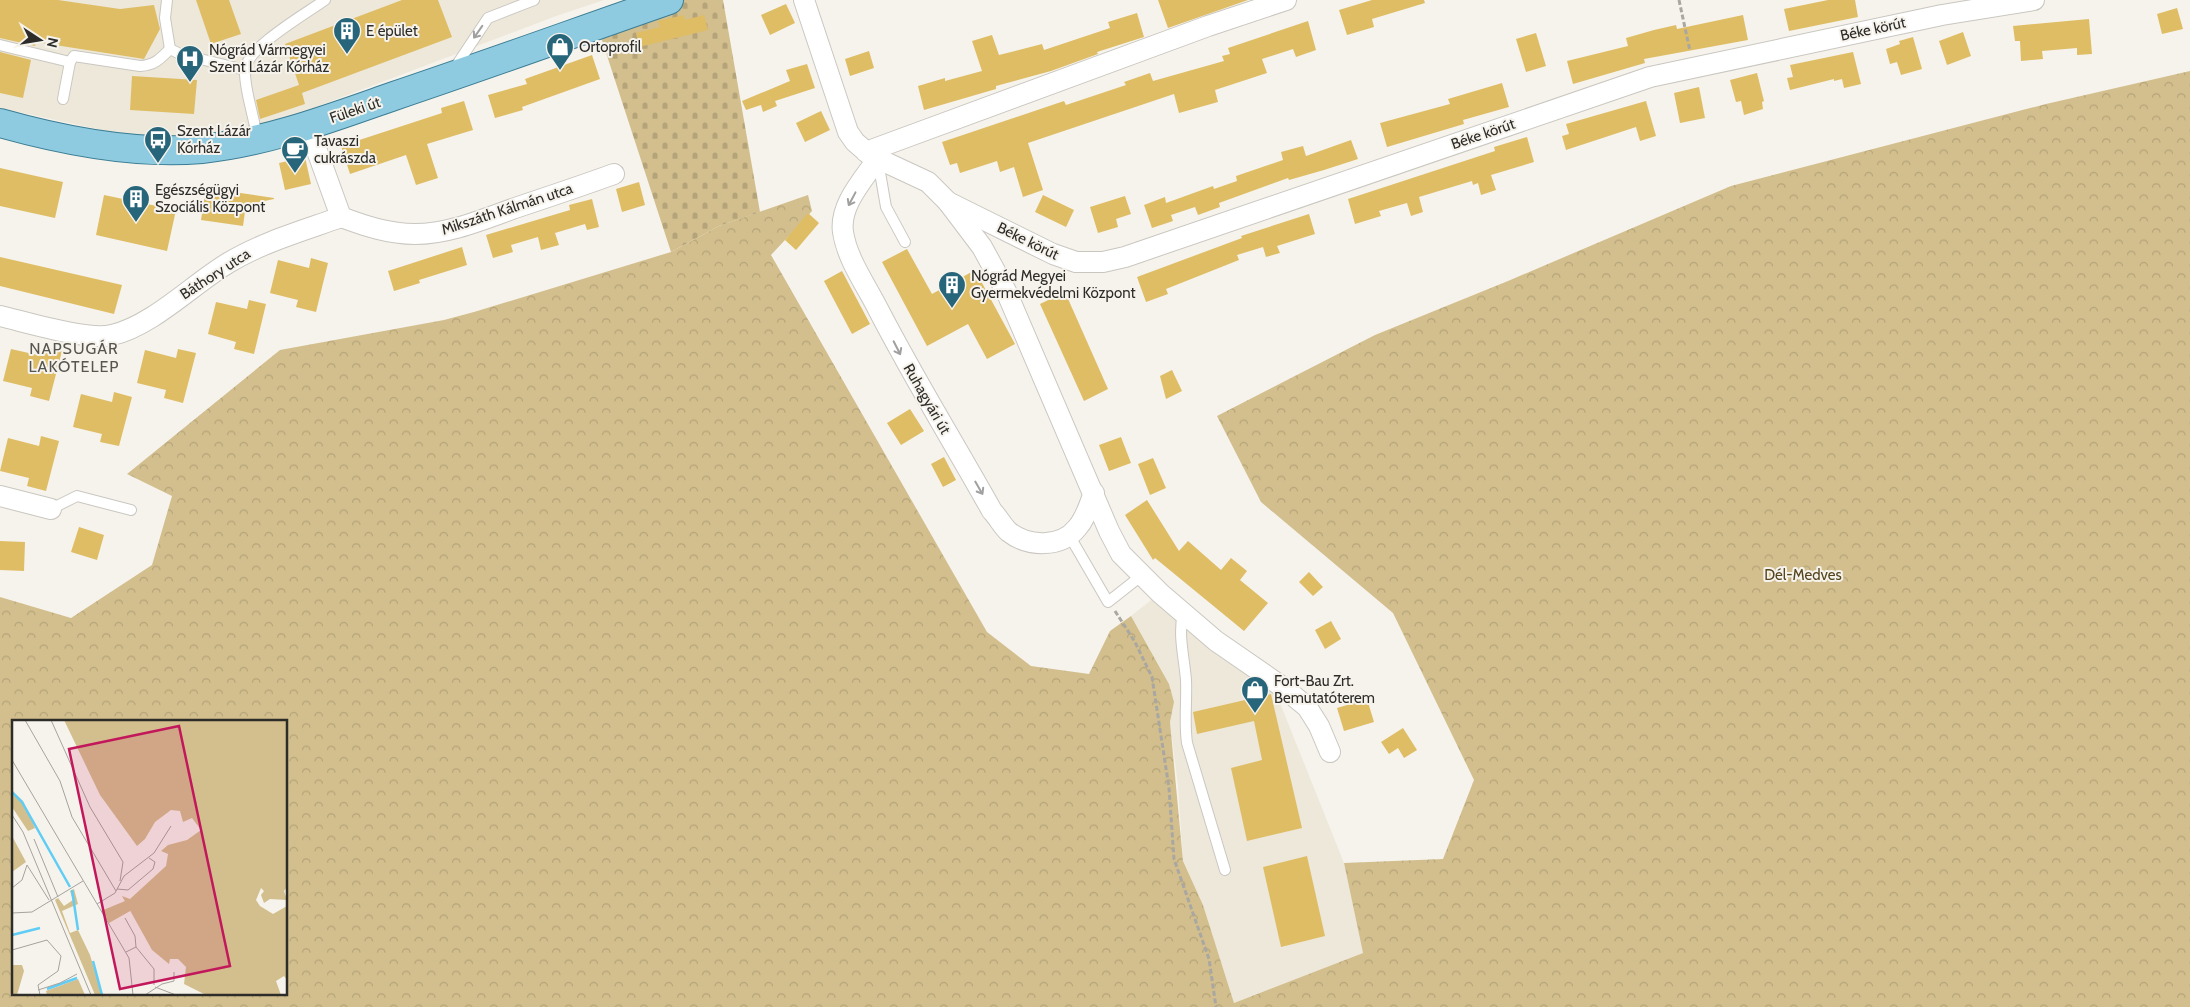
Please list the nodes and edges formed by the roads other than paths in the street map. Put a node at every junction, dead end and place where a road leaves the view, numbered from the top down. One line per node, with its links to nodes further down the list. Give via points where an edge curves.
1 (168, 0): 9 (lane, via 165,18)
2 (325, 0): 11 (lane, via 275,34 250,57)
3 (534, 0): 12 (lane, one-way to 12, via 488,18)
4 (669, 0): 12 (main road, Füleki út)
5 (804, 0): 17 (street, via 848,132)
6 (1286, 0): 17 (street, via 1208,26)
7 (2034, 0): 19 (street, Béke körút, via 1942,15 1628,84 1125,258 1076,262 1053,254)
8 (0, 45): 10 (lane)
9 (170, 49): 10 (lane, via 150,66 76,56); 11 (lane)
10 (70, 62): 13 (lane)
11 (245, 70): 16 (lane)
12 (449, 78): 15 (main road, Füleki út)
13 (63, 99)
14 (0, 123): 16 (main road, Füleki út, via 64,139 129,148 200,149)
15 (308, 126): 16 (main road, Füleki út); 20 (street)
16 (257, 140)
17 (872, 155): 19 (street, via 928,182); 21 (lane, via 886,207); 27 (street, Ruhagyári út, one-way to 27, via 850,200 843,232 860,275 902,357 992,511 1009,532 1028,542 1038,543 1056,541)
18 (614, 174): 20 (street, Mikszáth Kálmán utca, via 439,232 396,233 373,229)
19 (948, 202): 23 (street, via 996,269)
20 (341, 217): 22 (street, Báthory utca, via 252,249 151,318 112,335 78,333)
21 (905, 242)
22 (0, 316)
23 (1094, 493): 27 (street, via 1085,517); 28 (street, via 1121,554)
24 (0, 496): 25 (street)
25 (51, 509): 26 (lane, via 77,496)
26 (131, 510)
27 (1069, 535): 28 (lane, via 1108,602)
28 (1141, 576): 29 (street)
29 (1183, 613): 30 (street, via 1307,707 1320,726); 31 (lane, via 1180,630 1186,680 1187,743)
30 (1330, 752)
31 (1225, 870)

